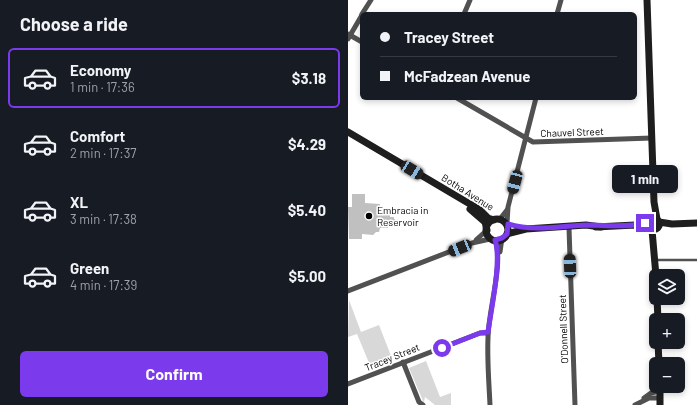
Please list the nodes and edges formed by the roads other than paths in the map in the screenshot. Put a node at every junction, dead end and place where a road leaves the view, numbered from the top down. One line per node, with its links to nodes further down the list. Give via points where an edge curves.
1 (370, 0): 5 (street)
2 (470, 0): 6 (street)
3 (561, 0): 7 (street)
4 (647, 0): 15 (street)
5 (363, 12)
6 (465, 12)
7 (558, 12)
8 (360, 17): 9 (street)
9 (349, 36): 10 (street)
10 (360, 41)
11 (460, 100): 16 (street, Chauvel Street)
12 (536, 100): 16 (street)
13 (348, 132): 17 (street, Botha Avenue)
14 (348, 137): 17 (street, Botha Avenue)
15 (652, 138): 16 (street, Chauvel Street, via 533,142); 21 (street)
16 (526, 140): 19 (street)
17 (361, 142): 18 (street, Botha Avenue)
18 (449, 194): 19 (street, Botha Avenue, via 480,210 488,218); 24 (street, Botha Avenue, via 481,217)
19 (502, 222): 23 (street, Botha Avenue); 24 (street); 25 (street)
20 (697, 223): 21 (street)
21 (654, 224): 22 (street, via 586,225); 27 (street)
22 (571, 228): 23 (street); 37 (street, O'Donnell Street)
23 (526, 229): 25 (street)
24 (486, 230): 25 (street, Botha Avenue); 26 (street)
25 (499, 238): 26 (street); 31 (street)
26 (472, 243): 30 (street)
27 (656, 257): 28 (lane); 29 (street)
28 (697, 260)
29 (656, 269)
30 (348, 291)
31 (488, 332): 32 (street, Tracey Street); 36 (street)
32 (403, 362): 33 (street, Tracey Street); 35 (street, via 419,402)
33 (348, 384)
34 (660, 395): 38 (street, via 651,393)
35 (423, 405)
36 (490, 405)
37 (575, 405)
38 (635, 405)

